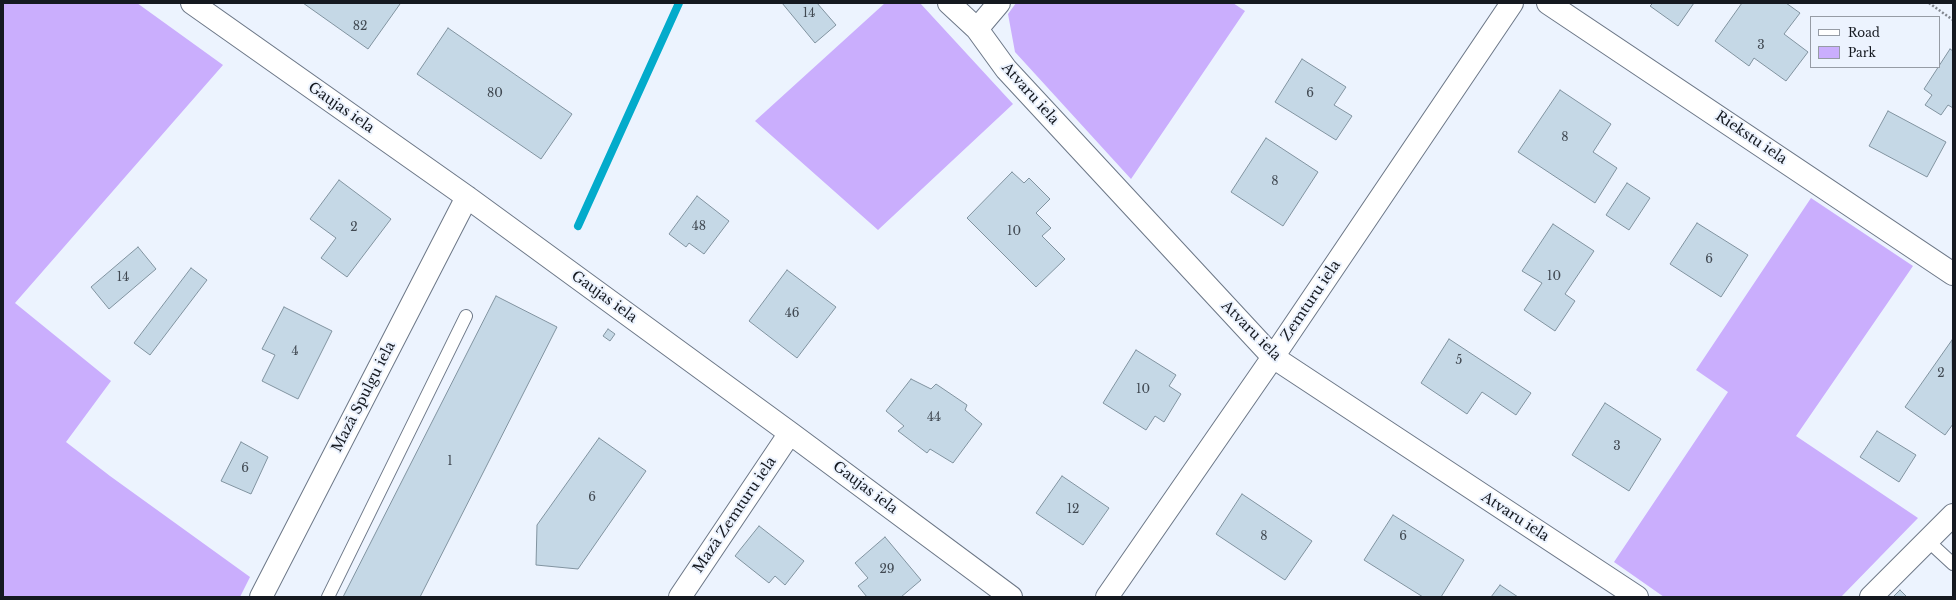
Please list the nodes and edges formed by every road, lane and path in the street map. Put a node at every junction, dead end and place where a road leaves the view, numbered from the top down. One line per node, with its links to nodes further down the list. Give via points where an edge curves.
1 (192, 3): 9 (street, Gaujas iela)
2 (949, 3): 8 (street, Atvaru iela)
3 (999, 3): 8 (street)
4 (1512, 3): 12 (street, Zemturu iela)
5 (1548, 3): 10 (street, Riekstu iela)
6 (1929, 3): 7 (path)
7 (1953, 20)
8 (977, 29): 12 (street, Atvaru iela, via 1006,69)
9 (467, 197): 13 (street, Gaujas iela); 17 (street, Mazā Spulgu iela)
10 (1953, 274)
11 (466, 316): 18 (lane)
12 (1273, 357): 21 (street, Zemturu iela); 22 (street, Atvaru iela)
13 (790, 433): 19 (street, Mazā Zemturu iela); 20 (street, Gaujas iela)
14 (1953, 515): 15 (street)
15 (1927, 540): 16 (lane); 23 (street)
16 (1953, 564)
17 (267, 595)
18 (328, 597)
19 (680, 597)
20 (1012, 597)
21 (1107, 597)
22 (1637, 597)
23 (1871, 597)

